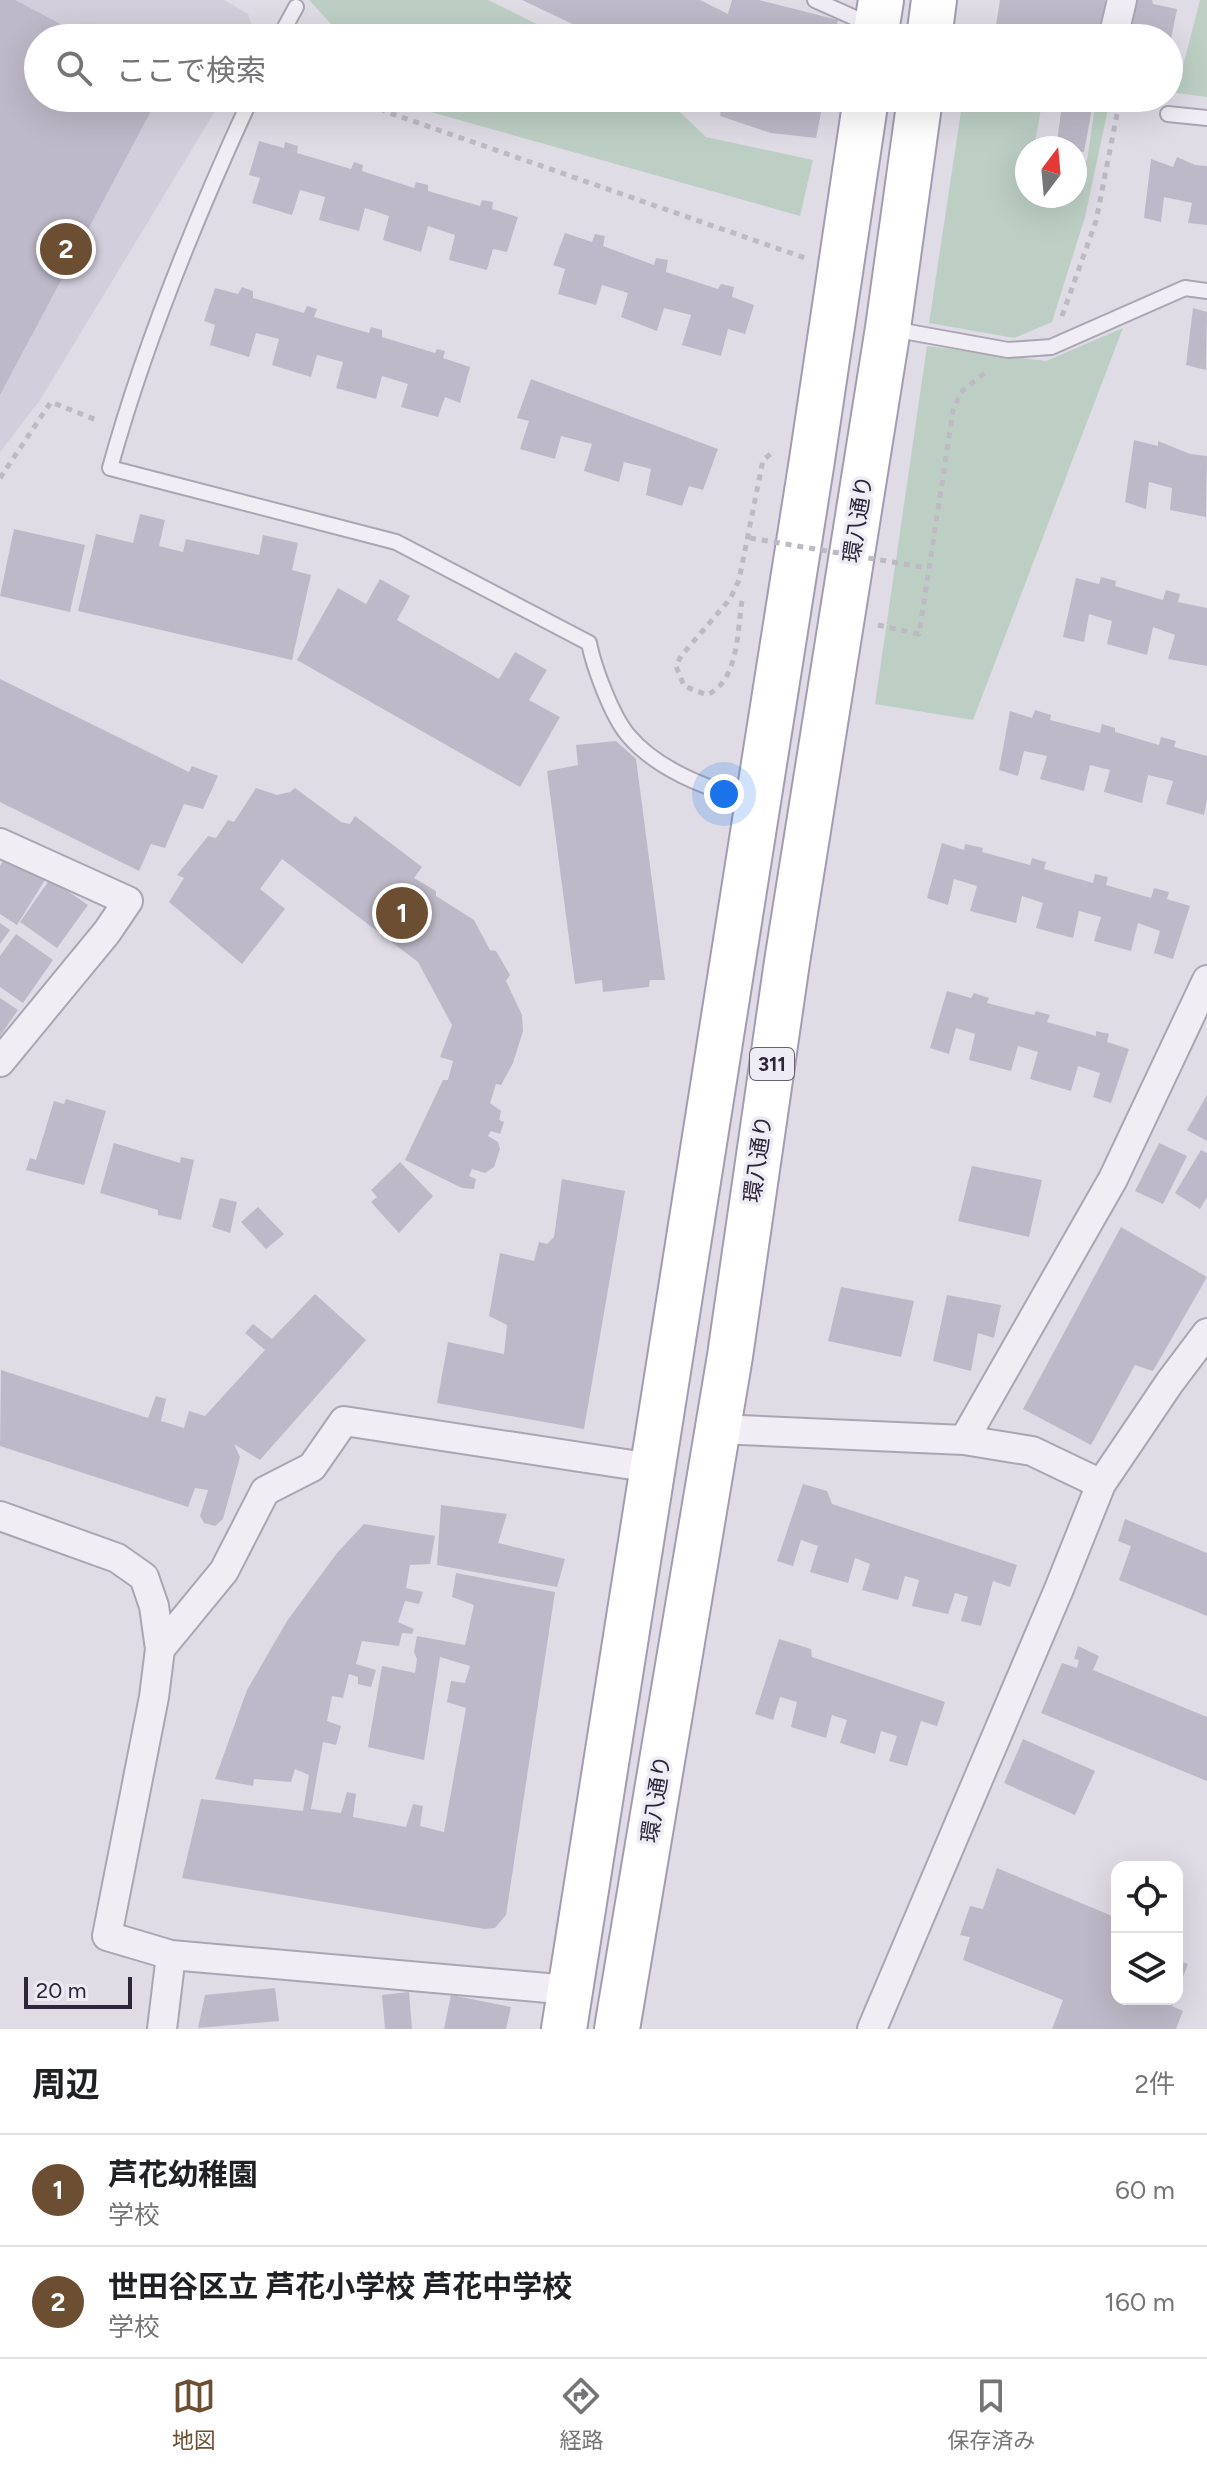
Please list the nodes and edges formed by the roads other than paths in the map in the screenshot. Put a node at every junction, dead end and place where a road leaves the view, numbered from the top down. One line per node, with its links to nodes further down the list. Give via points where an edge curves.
1 (815, 0): 5 (lane)
2 (934, 0): 7 (main road)
3 (1122, 0): 8 (street)
4 (296, 7): 6 (lane)
5 (877, 22)
6 (287, 24)
7 (931, 24)
8 (1116, 24)
9 (245, 112): 16 (lane, via 183,254 110,468 396,542 589,643 595,670 627,734 665,766 723,793)
10 (864, 112): 16 (main road, 311)
11 (918, 112): 15 (main road, 環八通り / 311)
12 (1168, 114): 13 (lane)
13 (1207, 118)
14 (1207, 291): 15 (lane, via 1185,288 1051,347 1008,350)
15 (888, 328): 21 (main road, 環八通り / 311)
16 (758, 802): 23 (main road, 311)
17 (0, 843): 19 (street, via 128,901)
18 (1207, 980): 22 (street, via 1113,1179)
19 (0, 1062)
20 (1207, 1333): 24 (street)
21 (717, 1429): 22 (street); 30 (main road, 環八通り / 311)
22 (964, 1440): 24 (street, via 1032,1451)
23 (652, 1468): 26 (street, via 344,1421 312,1467 265,1491 224,1571); 28 (main road, 311)
24 (1101, 1484): 31 (street)
25 (0, 1516): 26 (street, via 117,1558 144,1577)
26 (160, 1649): 27 (street, via 107,1936)
27 (171, 1955): 28 (street); 29 (street)
28 (567, 2010)
29 (162, 2029)
30 (617, 2029)
31 (872, 2029)

